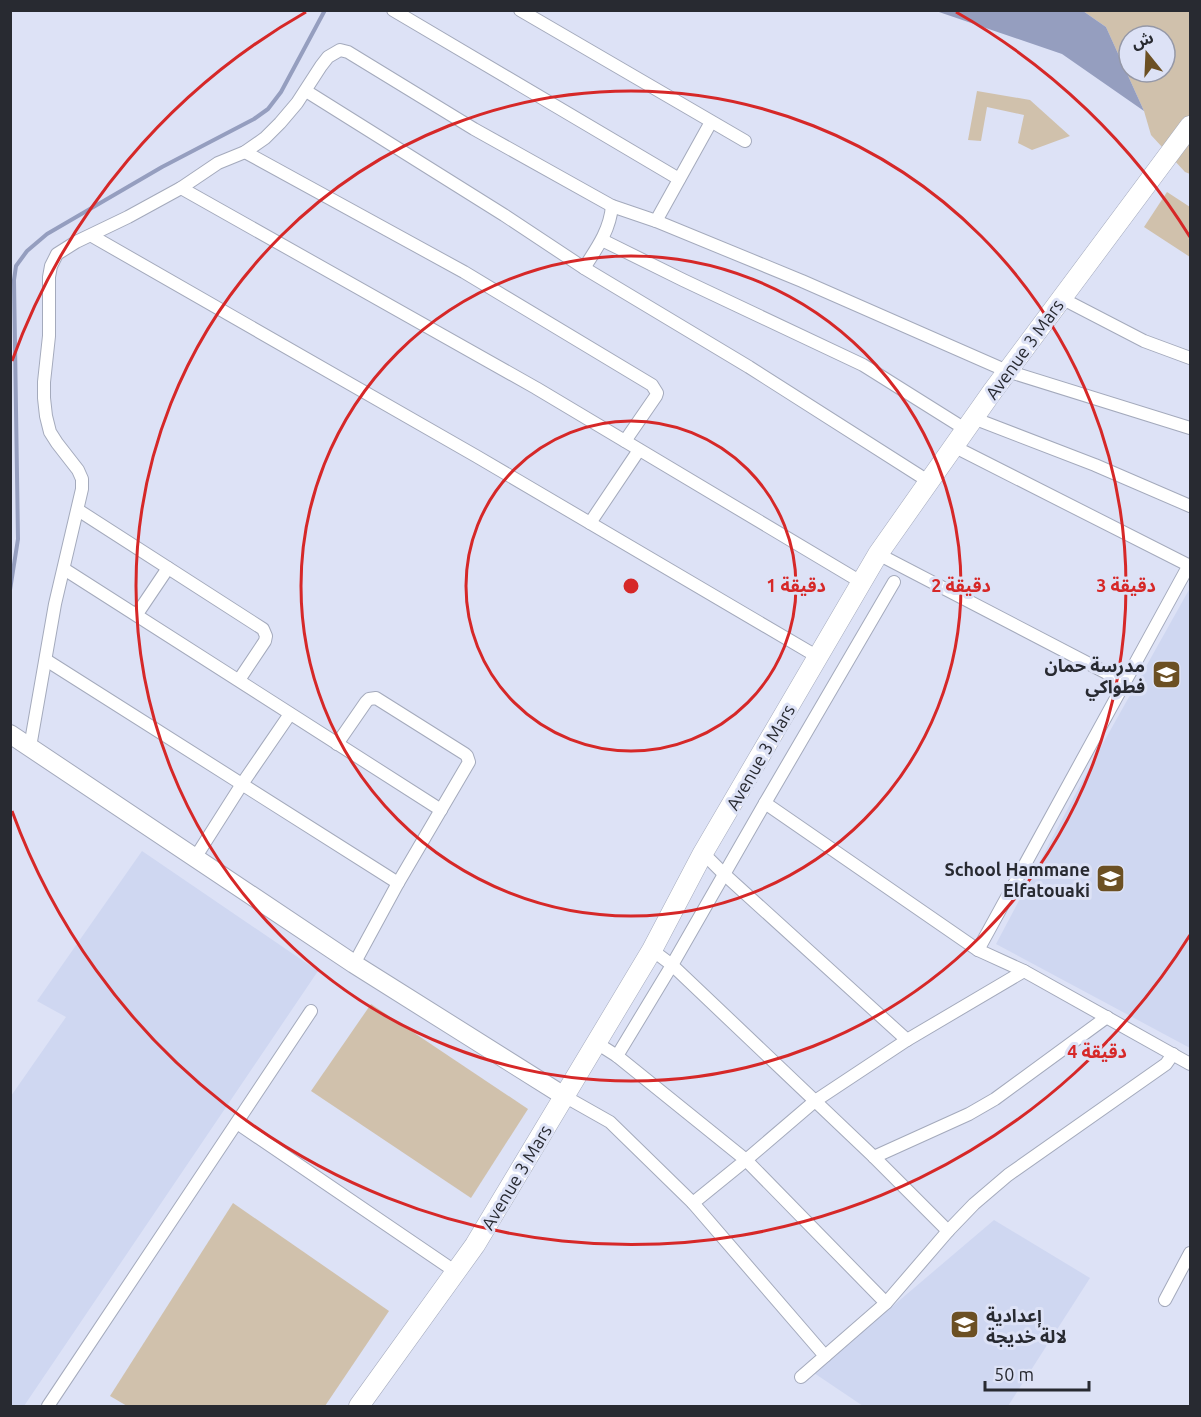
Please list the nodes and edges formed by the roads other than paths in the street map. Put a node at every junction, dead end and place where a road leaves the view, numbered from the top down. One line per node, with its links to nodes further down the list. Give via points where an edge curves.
1 (393, 10): 8 (street)
2 (520, 10): 4 (street)
3 (306, 91): 7 (street, via 280,123); 10 (street, via 328,57 345,51); 14 (street)
4 (711, 122): 6 (street); 8 (street)
5 (1191, 126): 15 (main road, Avenue 3 Mars)
6 (745, 141)
7 (245, 152): 9 (street, via 218,163); 20 (street, via 464,272 652,385 656,396)
8 (679, 179): 11 (street)
9 (181, 188): 12 (street); 20 (street)
10 (612, 206): 11 (street); 13 (street)
11 (656, 220): 17 (street)
12 (92, 236): 25 (street, via 57,254 49,277 46,416 50,432 82,479); 26 (street)
13 (602, 240): 14 (street); 18 (street, via 863,365)
14 (584, 268): 23 (street)
15 (1061, 298): 16 (street, via 1144,341); 17 (main road, Avenue 3 Mars)
16 (1191, 358)
17 (1007, 371): 18 (main road, Avenue 3 Mars); 19 (street)
18 (969, 424): 21 (main road, Avenue 3 Mars); 24 (street, via 1095,465)
19 (1191, 428)
20 (625, 441): 22 (street)
21 (953, 446): 23 (main road, Avenue 3 Mars); 28 (street)
22 (639, 450): 26 (street); 31 (street)
23 (928, 481): 27 (main road, Avenue 3 Mars)
24 (1191, 506)
25 (78, 510): 29 (street); 30 (street)
26 (590, 522): 34 (street)
27 (878, 554): 31 (main road, Avenue 3 Mars); 37 (street)
28 (1190, 566): 37 (street)
29 (168, 568): 33 (street); 36 (street, via 265,632 265,641)
30 (64, 569): 33 (street); 35 (street)
31 (861, 582): 34 (main road, Avenue 3 Mars)
32 (894, 582): 43 (street)
33 (137, 614): 36 (street)
34 (818, 657): 45 (main road, Avenue 3 Mars)
35 (46, 660): 41 (street); 42 (street)
36 (239, 680): 38 (street)
37 (1124, 682): 50 (street)
38 (290, 714): 40 (street); 42 (street)
39 (10, 734): 41 (street)
40 (337, 744): 44 (street); 44 (street, via 366,702 376,698 465,754 469,762)
41 (30, 747): 46 (street)
42 (242, 784): 46 (street); 48 (street)
43 (765, 803): 47 (street); 50 (street)
44 (441, 810): 48 (street)
45 (703, 853): 47 (street); 49 (main road, Avenue 3 Mars)
46 (195, 858): 51 (street)
47 (724, 874): 52 (street); 56 (street)
48 (398, 883): 51 (street)
49 (652, 950): 52 (street); 57 (main road, Avenue 3 Mars)
50 (978, 950): 53 (street)
51 (354, 964): 61 (street)
52 (672, 965): 59 (street); 62 (street)
53 (1024, 971): 55 (street); 56 (street)
54 (311, 1011): 63 (street)
55 (1107, 1017): 58 (street); 64 (street, via 995,1099)
56 (907, 1040): 62 (street)
57 (595, 1042): 59 (street); 61 (main road, Avenue 3 Mars)
58 (1173, 1054): 60 (street); 67 (street, via 1166,1064 1008,1175)
59 (617, 1056): 65 (street)
60 (1191, 1064)
61 (564, 1096): 66 (street, via 610,1122); 69 (main road, Avenue 3 Mars)
62 (815, 1101): 64 (street); 65 (street)
63 (237, 1123): 69 (street); 74 (street)
64 (874, 1157): 67 (street)
65 (746, 1160): 66 (street); 71 (street)
66 (693, 1203): 72 (street)
67 (948, 1231): 71 (street)
68 (1191, 1253): 70 (street)
69 (456, 1272): 75 (main road, Avenue 3 Mars)
70 (1165, 1300)
71 (886, 1303): 72 (street)
72 (825, 1356): 73 (street)
73 (801, 1377)
74 (48, 1407)
75 (359, 1407)

